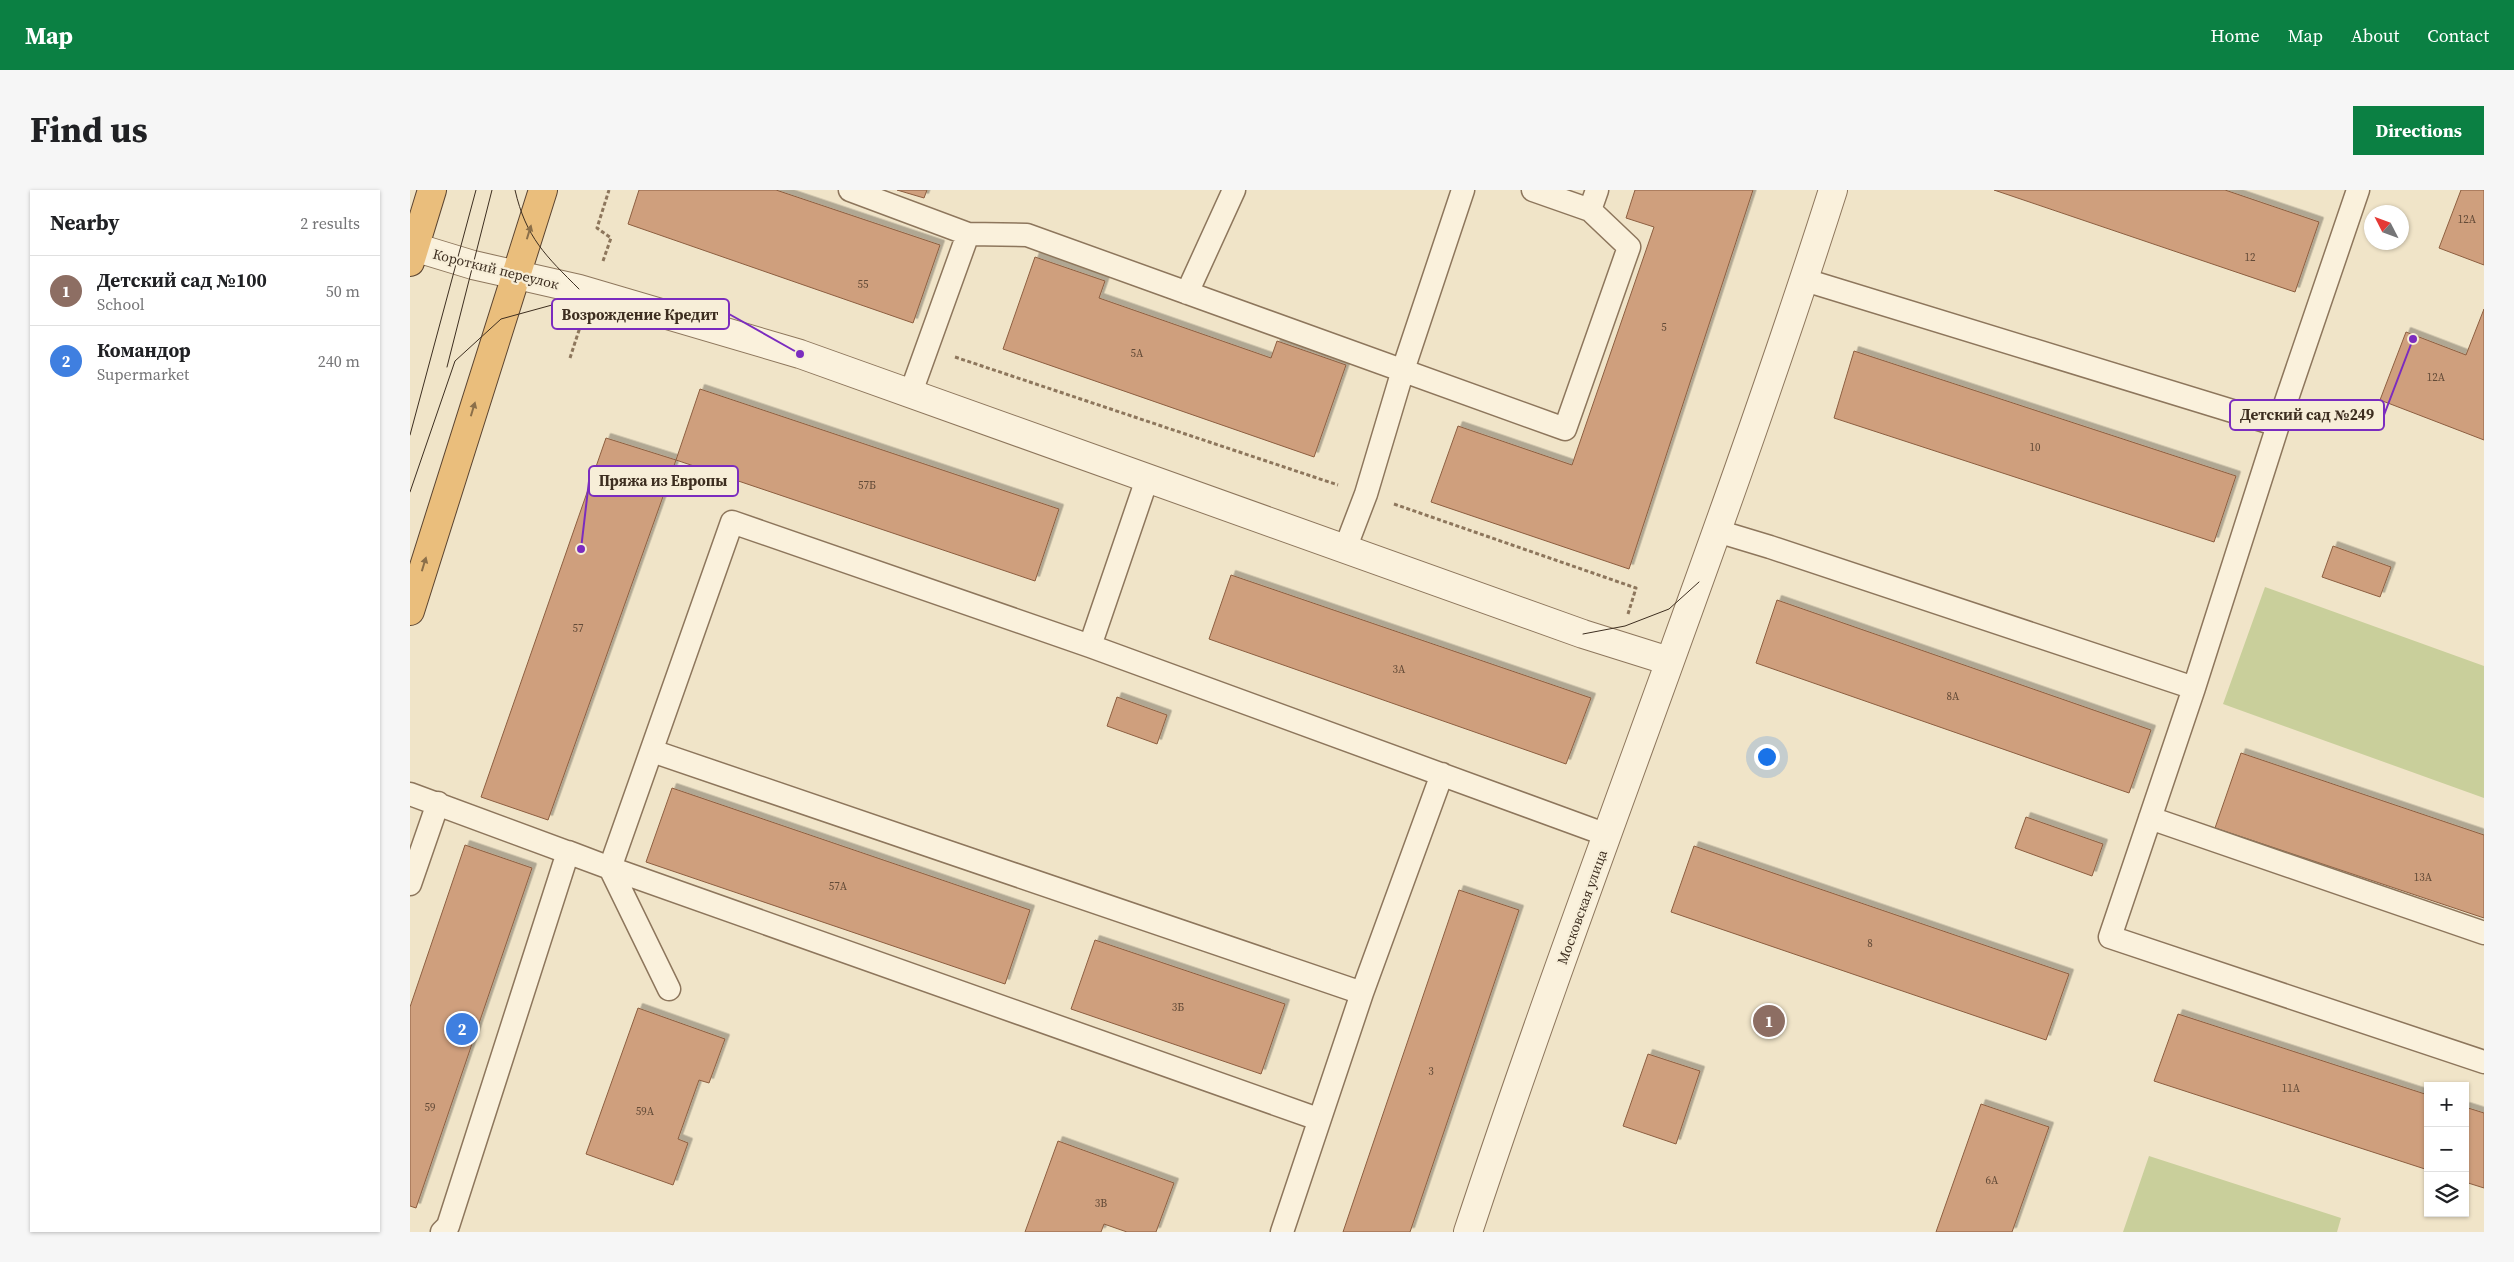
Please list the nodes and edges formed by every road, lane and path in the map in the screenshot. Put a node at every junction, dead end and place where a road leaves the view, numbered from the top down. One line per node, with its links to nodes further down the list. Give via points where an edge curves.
1 (432, 190): 13 (highway)
2 (542, 190): 14 (highway, one-way to 2)
3 (609, 190): 12 (path, via 597,228)
4 (850, 190): 11 (lane)
5 (1234, 190): 16 (lane)
6 (1462, 190): 18 (lane)
7 (1533, 190): 10 (lane)
8 (1833, 190): 15 (street, Московская улица)
9 (2358, 190): 20 (lane)
10 (1594, 200): 18 (lane, via 1629,247 1566,429)
11 (968, 234): 16 (lane, via 1028,235); 17 (lane)
12 (611, 238)
13 (412, 255): 14 (street, Короткий переулок)
14 (516, 275): 19 (street, Короткий переулок, via 579,289 800,354); 26 (highway, one-way to 14)
15 (1804, 280): 20 (lane); 23 (street, Московская улица)
16 (1187, 293): 18 (lane)
17 (928, 348): 19 (lane); 22 (path)
18 (1403, 370): 22 (lane)
19 (910, 395): 21 (street, Короткий переулок)
20 (2278, 425): 29 (lane)
21 (1147, 479): 24 (street, Короткий переулок); 27 (lane)
22 (1366, 494): 24 (lane); 25 (path)
23 (1717, 531): 28 (street, Московская улица); 29 (lane)
24 (1345, 549): 28 (street, Короткий переулок, via 1583,634)
25 (1636, 588)
26 (410, 611)
27 (1090, 646): 30 (lane, via 732,522); 31 (lane)
28 (1669, 661): 35 (street, Московская улица)
29 (2194, 688): 34 (lane)
30 (652, 751): 37 (lane); 41 (lane)
31 (1442, 774): 35 (lane); 41 (lane)
32 (410, 794): 33 (lane)
33 (438, 804): 36 (lane); 38 (lane)
34 (2150, 818): 39 (lane); 42 (lane, via 2110,937)
35 (1607, 835): 46 (street, Московская улица)
36 (568, 852): 37 (lane); 44 (lane, via 448,1226)
37 (610, 868): 40 (lane); 43 (lane)
38 (410, 884)
39 (2484, 933)
40 (669, 989)
41 (1362, 994): 43 (lane)
42 (2484, 1062)
43 (1318, 1119): 45 (lane)
44 (442, 1232)
45 (1282, 1232)
46 (1468, 1232)

